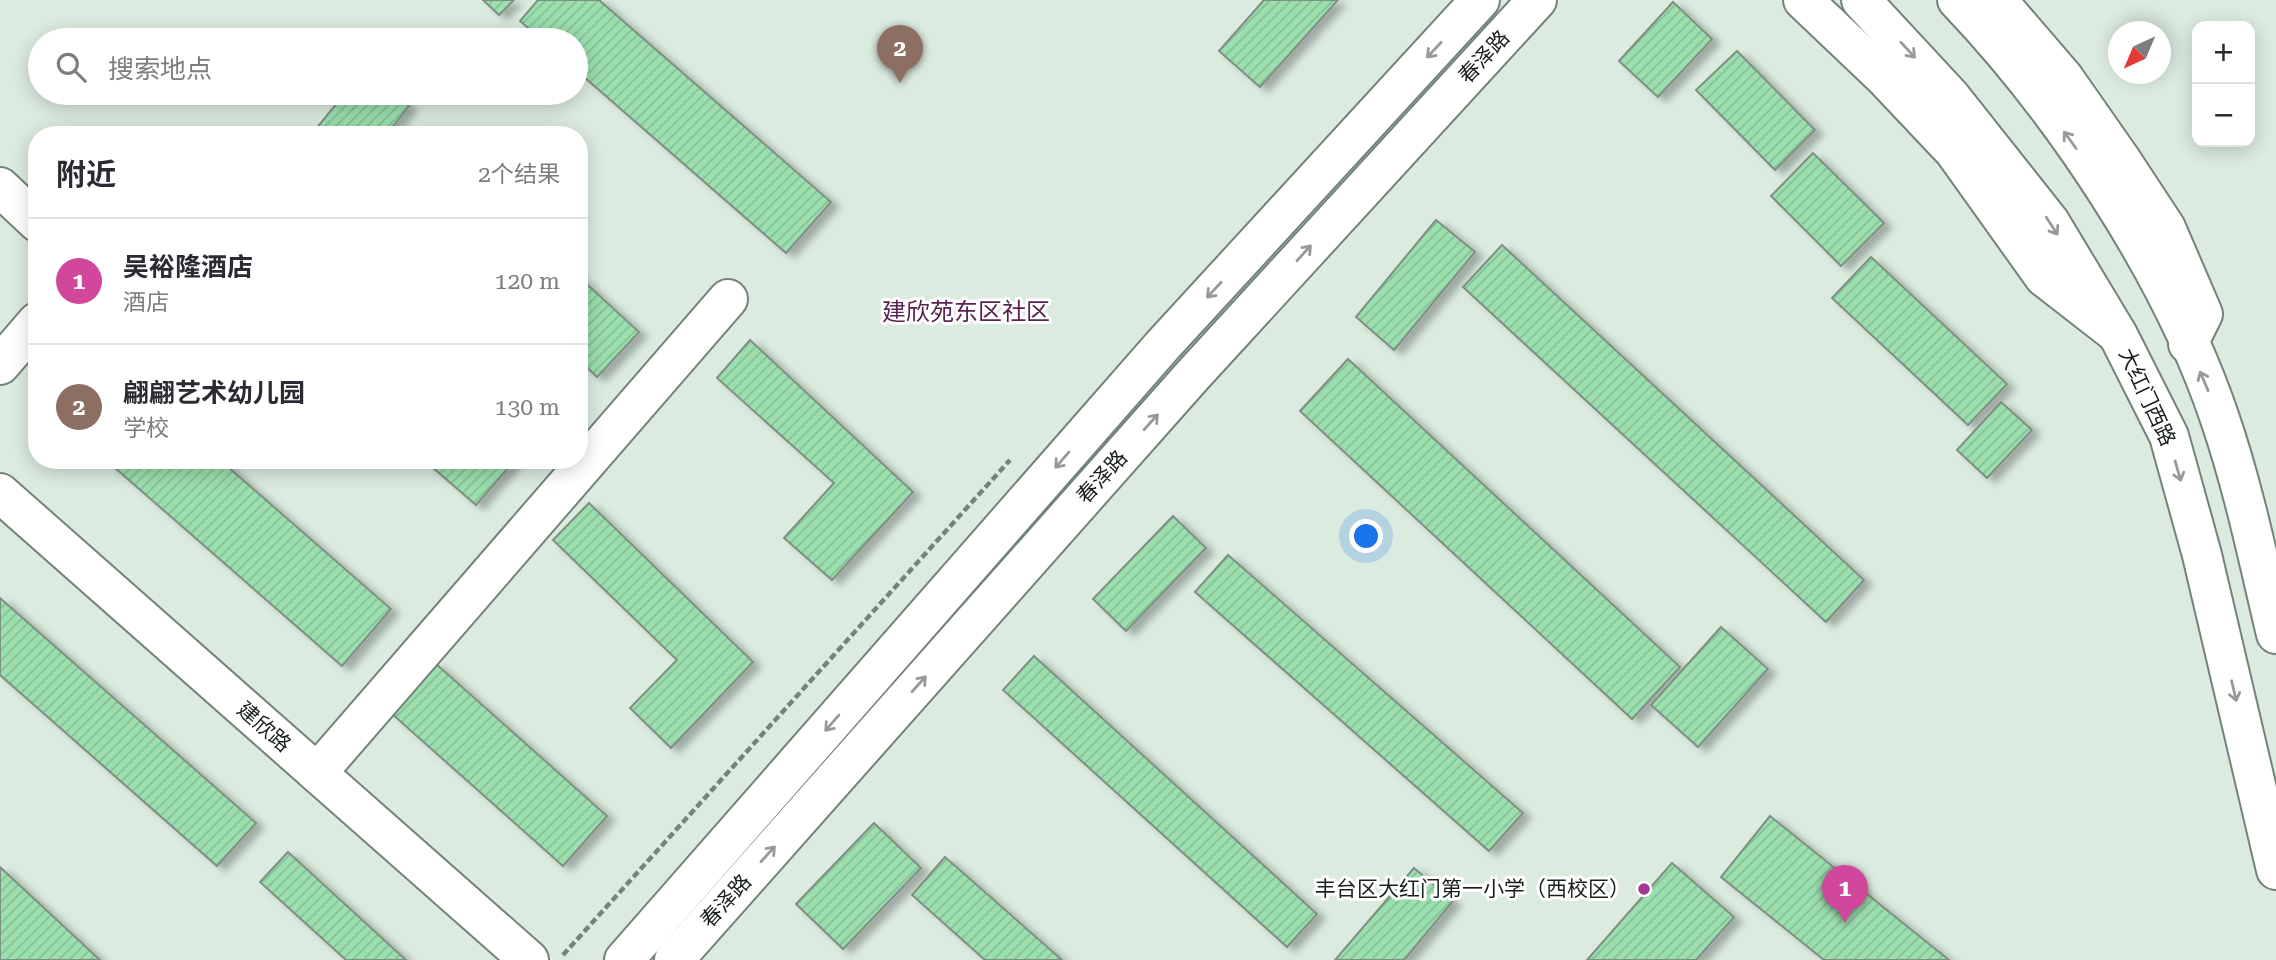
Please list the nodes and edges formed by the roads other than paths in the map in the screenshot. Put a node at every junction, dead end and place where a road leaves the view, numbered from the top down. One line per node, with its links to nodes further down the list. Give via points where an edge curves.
1 (1480, 0): 24 (street, 春泽路, one-way to 24, via 1163,345)
2 (1537, 0): 25 (street, 春泽路, one-way to 2, via 1193,374)
3 (1803, 0): 13 (street, via 1954,151 2044,277)
4 (1861, 0): 13 (street, 大红门西路, one-way to 13, via 1951,97 2050,222)
5 (1957, 0): 8 (street)
6 (1997, 0): 7 (street)
7 (2029, 38): 8 (street); 14 (street, via 2064,78 2166,228 2203,314)
8 (2025, 78): 14 (street, one-way to 8, via 2102,183)
9 (0, 187): 10 (street)
10 (28, 213)
11 (728, 299): 16 (street)
12 (28, 332): 15 (street)
13 (2118, 335): 22 (street, 大红门西路, one-way to 22, via 2168,436 2202,555)
14 (2188, 344): 19 (street, one-way to 14)
15 (0, 365)
16 (588, 460)
17 (581, 469): 21 (street)
18 (0, 493): 21 (street, 建欣路)
19 (2265, 538): 20 (street)
20 (2276, 634)
21 (317, 773): 23 (street, 建欣路)
22 (2276, 870)
23 (529, 960)
24 (624, 960)
25 (674, 960)

